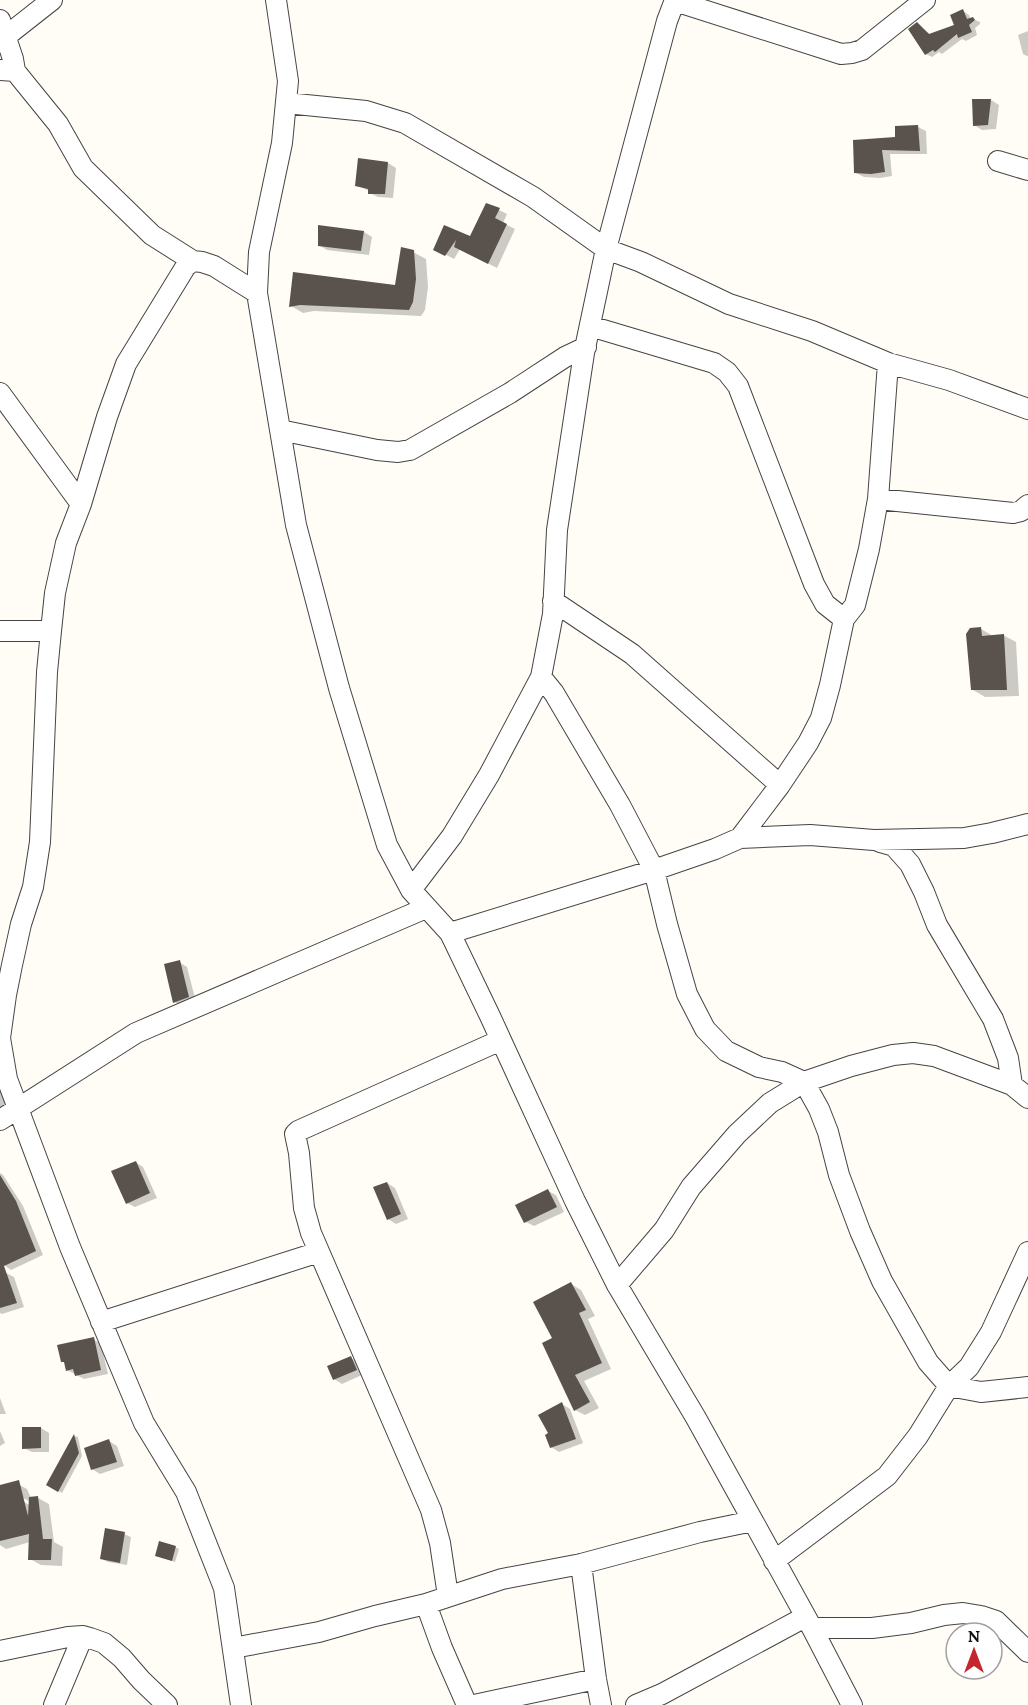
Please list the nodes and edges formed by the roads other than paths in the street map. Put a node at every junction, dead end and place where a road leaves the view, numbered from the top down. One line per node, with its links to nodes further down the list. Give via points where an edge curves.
1 (52, 0): 5 (street)
2 (276, 0): 7 (street, via 288,81)
3 (675, 0): 4 (street, via 842,54 862,50); 10 (street)
4 (925, 0)
5 (3, 28): 6 (street)
6 (7, 71): 11 (street, via 58,124 83,168 152,235)
7 (286, 103): 10 (street, via 366,111 405,123 533,197); 12 (street, via 282,143 259,252)
8 (998, 161): 9 (street)
9 (1028, 170)
10 (606, 249): 13 (street); 15 (street, via 729,304 812,331)
11 (193, 261): 12 (street, via 214,267); 20 (street, via 126,364)
12 (257, 293): 18 (street)
13 (590, 326): 14 (street); 23 (street, via 714,363 727,372 738,386 814,584 825,604)
14 (586, 347): 18 (street, via 410,450 377,450); 22 (street, via 557,530)
15 (888, 363): 17 (street); 19 (street)
16 (2, 400): 20 (street)
17 (1028, 409)
18 (280, 430): 32 (street, via 296,525 339,688 387,845)
19 (878, 499): 21 (street, via 1012,513); 23 (street, via 855,605)
20 (81, 504): 25 (street, via 66,543)
21 (1028, 505)
22 (553, 601): 26 (street); 27 (street, via 632,654)
23 (844, 619): 27 (street, via 821,718)
24 (0, 631): 25 (street)
25 (51, 632): 39 (street, via 40,842 0,1038)
26 (541, 677): 31 (street, via 554,693); 32 (street, via 452,836)
27 (780, 785): 29 (street)
28 (1028, 824): 30 (street, via 964,838)
29 (740, 838): 30 (street, via 810,835); 31 (street)
30 (874, 840): 37 (street, via 894,846 910,864 937,925 993,1019 1008,1058)
31 (654, 870): 34 (street); 36 (street, via 687,994 705,1029 726,1051)
32 (411, 890): 33 (street)
33 (426, 908): 34 (street); 39 (street, via 136,1033)
34 (450, 933): 35 (street)
35 (501, 1040): 41 (street, via 296,1133 304,1208); 43 (street)
36 (804, 1082): 37 (street, via 872,1060 913,1053 934,1056); 43 (street, via 770,1103 737,1134 691,1187 663,1230); 45 (street, via 819,1109 839,1175 882,1281 928,1362)
37 (1012, 1085): 38 (street)
38 (1028, 1098)
39 (17, 1108): 40 (street); 44 (street)
40 (0, 1120)
41 (319, 1252): 44 (street); 50 (street, via 431,1510)
42 (1028, 1252): 45 (street, via 992,1332 969,1367)
43 (617, 1285): 47 (street)
44 (101, 1322): 57 (street, via 144,1423 186,1492 224,1588)
45 (949, 1386): 46 (street, via 981,1392); 48 (street, via 887,1476)
46 (1028, 1387)
47 (753, 1521): 48 (street); 49 (street)
48 (774, 1561): 54 (street)
49 (581, 1564): 51 (street, via 502,1579); 59 (street)
50 (444, 1569): 51 (street); 52 (street)
51 (472, 1589): 52 (street)
52 (448, 1596): 53 (street)
53 (426, 1604): 57 (street, via 319,1632); 63 (street)
54 (808, 1622): 56 (street, via 872,1628 963,1613 996,1620); 66 (street); 67 (street)
55 (83, 1636): 58 (street); 60 (street); 61 (street, via 104,1643)
56 (1026, 1647)
57 (233, 1648): 62 (street)
58 (0, 1651)
59 (596, 1679): 64 (street); 65 (street)
60 (54, 1705)
61 (168, 1705)
62 (241, 1705)
63 (467, 1705)
64 (474, 1705)
65 (601, 1705)
66 (636, 1705)
67 (852, 1705)

